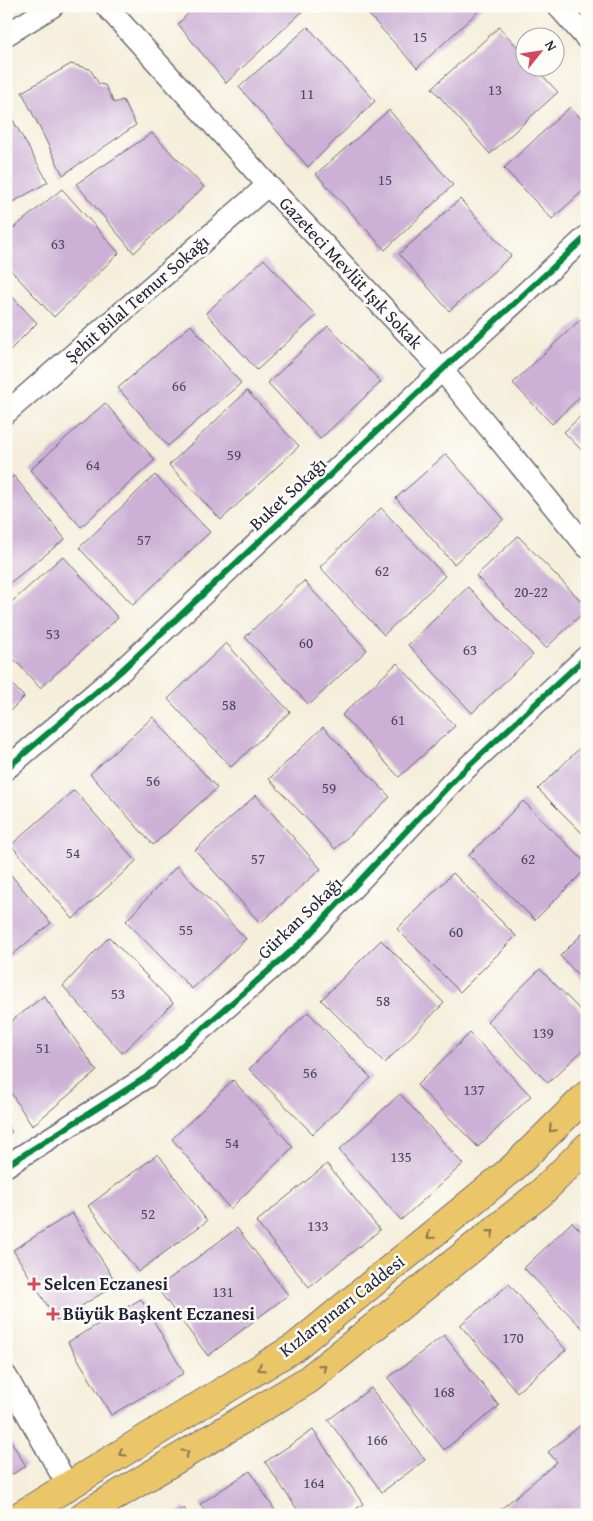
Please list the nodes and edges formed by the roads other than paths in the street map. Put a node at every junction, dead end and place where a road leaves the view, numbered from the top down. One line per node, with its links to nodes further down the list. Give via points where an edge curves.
1 (53, 6): 4 (street)
2 (106, 6): 6 (street, Gazeteci Mevlüt Işık Sokak)
3 (558, 6): 5 (street)
4 (6, 35)
5 (587, 39)
6 (268, 185): 8 (street, Gazeteci Mevlüt Işık Sokak); 9 (street, Şehit Bilal Temur Sokağı)
7 (587, 236): 8 (street, Buket Sokağı)
8 (442, 370): 10 (street, Gazeteci Mevlüt Işık Sokak); 12 (street, Buket Sokağı, via 121,671)
9 (6, 413)
10 (587, 547)
11 (587, 656): 15 (street, Gürkan Sokağı, via 458,776 304,940 148,1076)
12 (6, 769)
13 (587, 1094): 17 (main road, Kızlarpınarı Caddesi, one-way to 17, via 512,1169 295,1347)
14 (587, 1147): 19 (main road, Kızlarpınarı Caddesi, one-way to 14, via 308,1380 541,1193)
15 (6, 1166)
16 (6, 1376): 17 (street)
17 (68, 1486): 18 (main road, Kızlarpınarı Caddesi)
18 (21, 1515)
19 (84, 1515)

